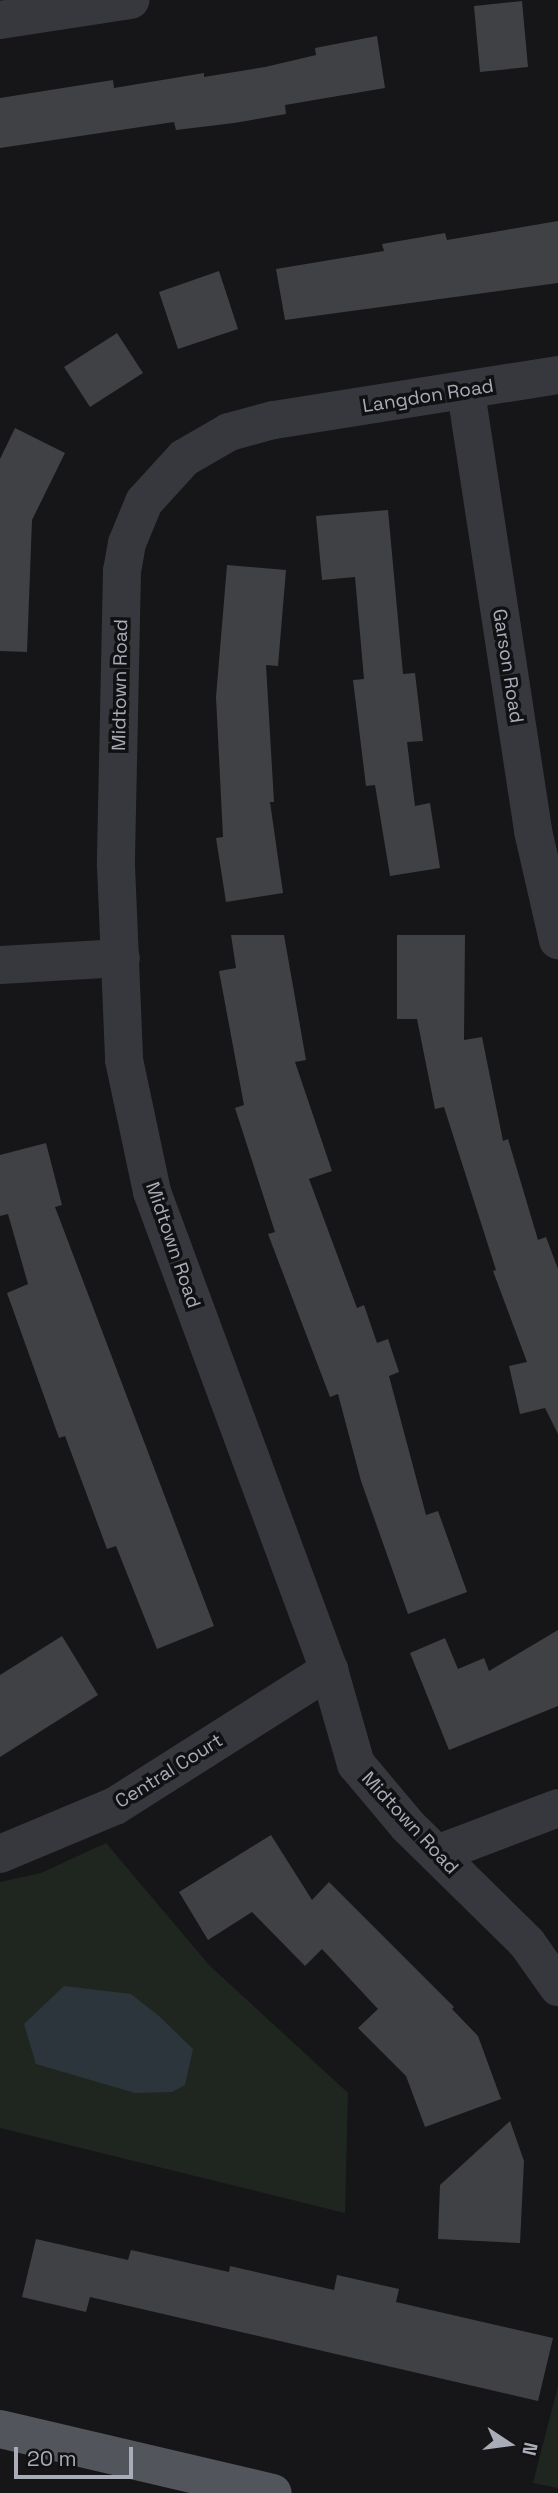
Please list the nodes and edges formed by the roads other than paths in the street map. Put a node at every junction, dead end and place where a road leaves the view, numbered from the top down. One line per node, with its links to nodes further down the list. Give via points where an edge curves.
1 (130, 0): 2 (street)
2 (0, 20)
3 (558, 375): 4 (street, Langdon Road)
4 (466, 391): 5 (street, Langdon Road); 6 (street, Garson Road, via 533,831)
5 (298, 416): 7 (street, Midtown Road, via 229,432 184,458 144,502 127,543 122,571 116,866)
6 (558, 940)
7 (121, 958): 8 (street); 9 (street, Midtown Road, via 124,1060 152,1192)
8 (0, 965)
9 (329, 1670): 11 (street, Central Court, via 115,1806); 12 (street, Midtown Road, via 356,1764)
10 (558, 1808): 12 (street)
11 (0, 1854)
12 (437, 1854): 13 (street, Midtown Road, via 527,1943)
13 (558, 1987)
14 (0, 2429): 15 (main road)
15 (273, 2493)

